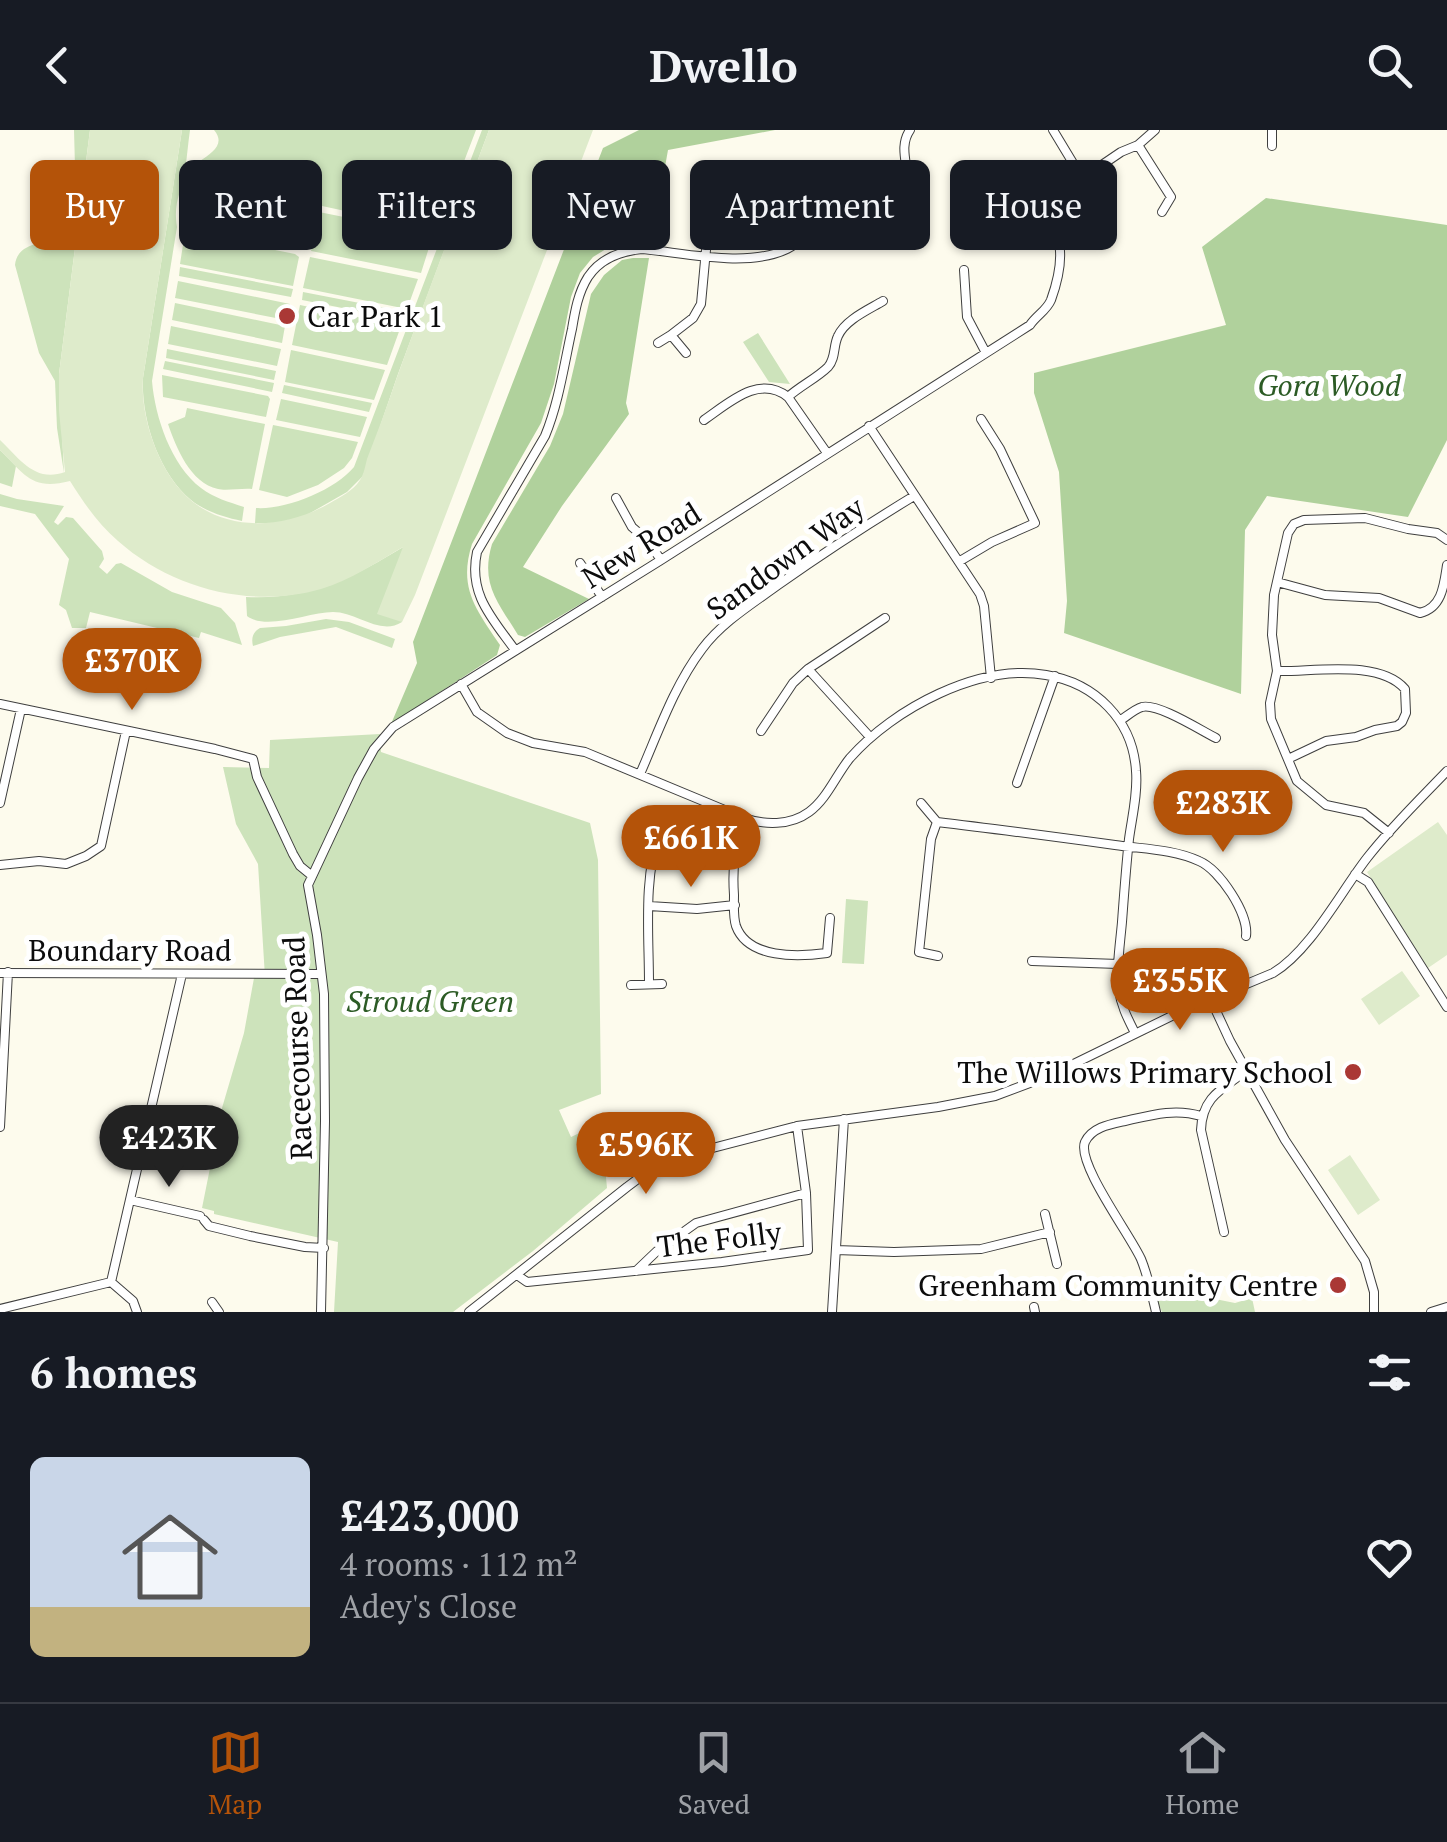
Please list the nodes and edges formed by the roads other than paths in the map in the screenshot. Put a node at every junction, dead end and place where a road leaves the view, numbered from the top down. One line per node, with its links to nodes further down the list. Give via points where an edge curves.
1 (910, 130): 14 (street, via 903,149 908,183 898,203 841,213 790,247 755,259)
2 (1054, 130): 7 (street)
3 (1155, 130): 5 (street)
4 (1272, 130): 6 (street)
5 (1138, 144): 8 (street); 9 (street)
6 (1272, 146)
7 (1072, 160)
8 (1109, 160)
9 (1171, 198): 10 (street); 11 (street)
10 (1185, 200)
11 (1162, 212)
12 (707, 250): 14 (street)
13 (1059, 250): 20 (street, New Road, via 1050,302 1030,325)
14 (707, 255): 17 (street, via 698,311); 36 (street, via 628,250 594,268 583,286 553,416 477,552 476,589)
15 (964, 270): 20 (street, via 967,317)
16 (883, 301): 21 (street, via 846,324 826,368)
17 (672, 335): 18 (street); 19 (street)
18 (658, 342)
19 (686, 353)
20 (986, 353): 24 (street, New Road)
21 (788, 396): 23 (street, via 752,390); 25 (street)
22 (981, 419): 30 (street, via 1038,527)
23 (704, 420)
24 (869, 426): 25 (street, New Road); 26 (street)
25 (827, 453): 29 (street, New Road)
26 (914, 496): 30 (street); 53 (street, Sandown Way, via 799,570 702,648)
27 (616, 498): 29 (street)
28 (1447, 540): 33 (street, via 1365,518 1309,518 1288,534)
29 (661, 560): 34 (street, New Road)
30 (960, 561): 40 (street, via 984,606)
31 (580, 563): 34 (street)
32 (1447, 565): 33 (street, via 1435,607 1426,613 1379,598)
33 (1277, 582): 38 (street)
34 (602, 597): 36 (street, New Road)
35 (885, 618): 37 (street)
36 (514, 650): 41 (street, New Road)
37 (808, 669): 46 (street); 48 (street)
38 (1276, 671): 51 (street, via 1271,718); 51 (street, via 1354,669 1393,678 1406,689 1406,713 1397,726 1326,741)
39 (1055, 676): 40 (street); 44 (street, via 1088,689); 54 (street)
40 (991, 678): 48 (street, via 929,698)
41 (461, 684): 53 (street, via 477,712 507,733); 64 (street, New Road, via 393,727 374,749)
42 (0, 704): 43 (street, Racecourse Road)
43 (21, 710): 45 (street, Racecourse Road); 55 (street)
44 (1120, 720): 47 (street, via 1143,706); 61 (street, via 1136,767)
45 (126, 731): 62 (street, via 101,846 66,864); 64 (street, Racecourse Road, via 253,759 292,854)
46 (761, 731)
47 (1202, 731): 49 (street); 50 (street)
48 (870, 737): 57 (street, via 809,812 779,823)
49 (1216, 738)
50 (1196, 743)
51 (1288, 759): 59 (street, via 1296,781 1312,795 1364,813)
52 (1447, 771): 59 (street)
53 (640, 774): 57 (street)
54 (1017, 783)
55 (0, 803)
56 (921, 803): 58 (street)
57 (744, 818): 65 (street, via 733,855)
58 (937, 822): 61 (street); 69 (street, via 919,952)
59 (1389, 833): 63 (street)
60 (674, 836): 66 (street, via 656,828)
61 (1128, 847): 68 (street, via 1201,861 1234,898); 71 (street)
62 (0, 865)
63 (1355, 874): 78 (street, via 1285,966); 79 (street, via 1368,882)
64 (311, 875): 74 (street, Racecourse Road)
65 (734, 905): 66 (street); 67 (street, via 736,926 768,952 827,953)
66 (648, 906): 75 (street)
67 (830, 918)
68 (1246, 936)
69 (938, 956)
70 (1032, 961): 71 (street)
71 (1118, 964): 80 (street)
72 (4, 972): 73 (street, Boundary Road); 85 (street)
73 (182, 974): 74 (street, Boundary Road); 87 (street)
74 (320, 974): 91 (street, Racecourse Road)
75 (649, 984): 76 (street); 77 (street)
76 (662, 984)
77 (632, 985)
78 (1212, 1000): 80 (street); 81 (street)
79 (1447, 1008)
80 (1134, 1033): 83 (street, via 995,1096)
81 (1246, 1071): 82 (street, via 1212,1096); 106 (street, via 1365,1260)
82 (1201, 1116): 90 (street); 105 (street, via 1176,1110 1100,1127 1084,1148 1142,1262)
83 (844, 1120): 84 (street); 92 (street)
84 (797, 1126): 86 (street, The Folly); 95 (street, via 655,1166)
85 (0, 1127)
86 (806, 1193): 94 (street, The Folly, via 696,1223); 94 (street, The Folly, via 808,1250)
87 (130, 1200): 91 (street, via 202,1218 209,1226); 96 (street)
88 (1045, 1214): 89 (street)
89 (1050, 1232): 92 (street, via 981,1250); 93 (street)
90 (1224, 1232)
91 (324, 1248): 102 (street, Racecourse Road)
92 (836, 1250): 104 (street)
93 (1057, 1264)
94 (636, 1271): 95 (street, The Folly, via 527,1282)
95 (517, 1275): 103 (street)
96 (112, 1282): 99 (street); 100 (street)
97 (212, 1302): 101 (street)
98 (1447, 1308): 107 (street)
99 (0, 1309)
100 (136, 1312)
101 (219, 1312)
102 (321, 1312)
103 (469, 1312)
104 (832, 1312)
105 (1156, 1312)
106 (1374, 1312)
107 (1431, 1312)

